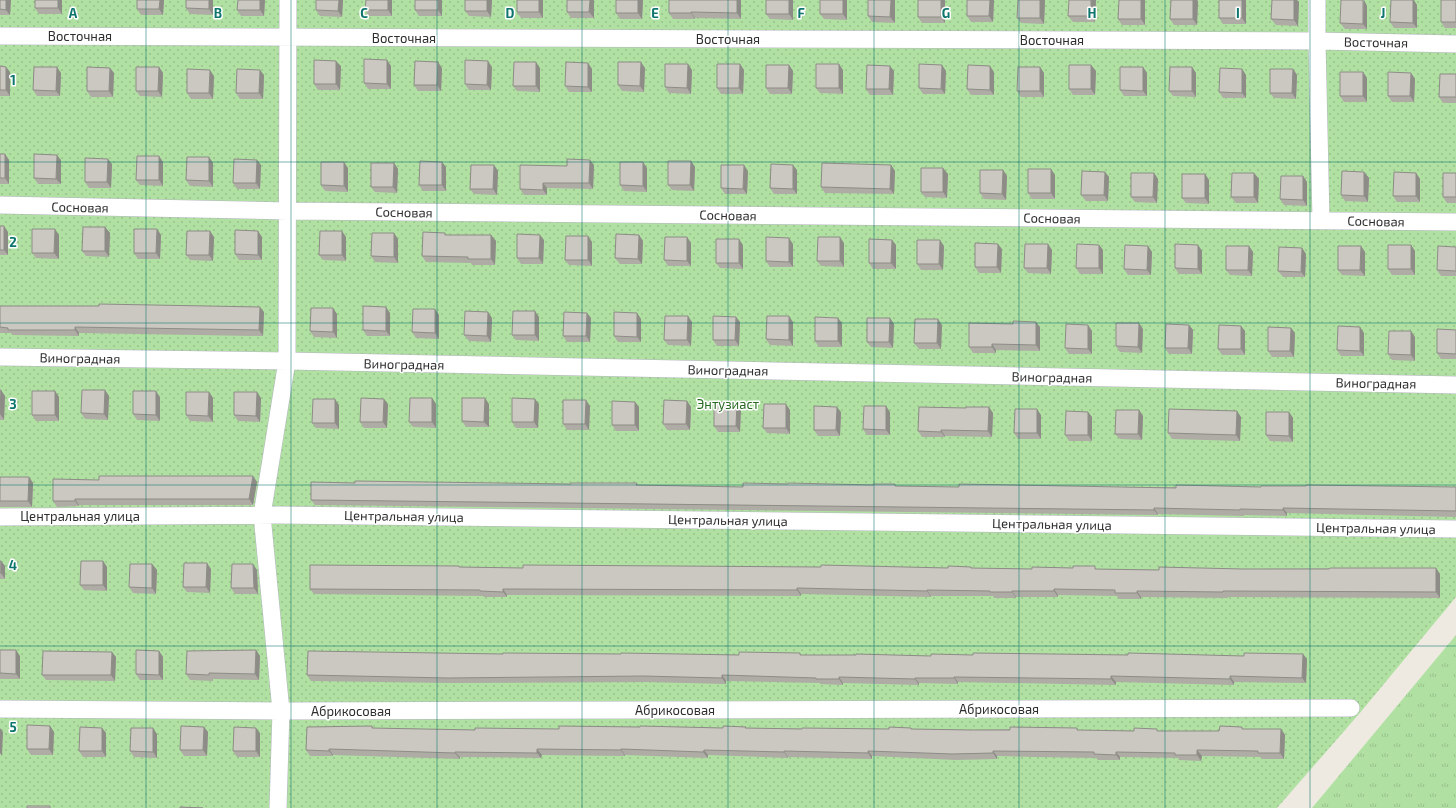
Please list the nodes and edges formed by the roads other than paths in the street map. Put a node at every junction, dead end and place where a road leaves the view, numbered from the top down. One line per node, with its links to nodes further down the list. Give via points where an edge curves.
1 (288, 0): 4 (street)
2 (1317, 0): 5 (street)
3 (0, 36): 4 (street, Восточная)
4 (287, 37): 5 (street, Восточная); 8 (street)
5 (1317, 41): 6 (street, Восточная); 9 (street)
6 (1456, 44)
7 (0, 205): 8 (street, Сосновая)
8 (288, 211): 9 (street, Сосновая); 12 (street)
9 (1321, 220): 10 (street, Сосновая)
10 (1456, 222)
11 (0, 357): 12 (street, Виноградная)
12 (287, 361): 13 (street, Виноградная); 14 (street)
13 (1456, 385)
14 (262, 515): 15 (street, Центральная улица); 16 (street, Центральная улица); 19 (street)
15 (0, 517)
16 (1456, 529)
17 (1351, 708): 19 (street, Абрикосовая)
18 (0, 709): 19 (street, Абрикосовая)
19 (281, 711): 20 (street)
20 (278, 808)

